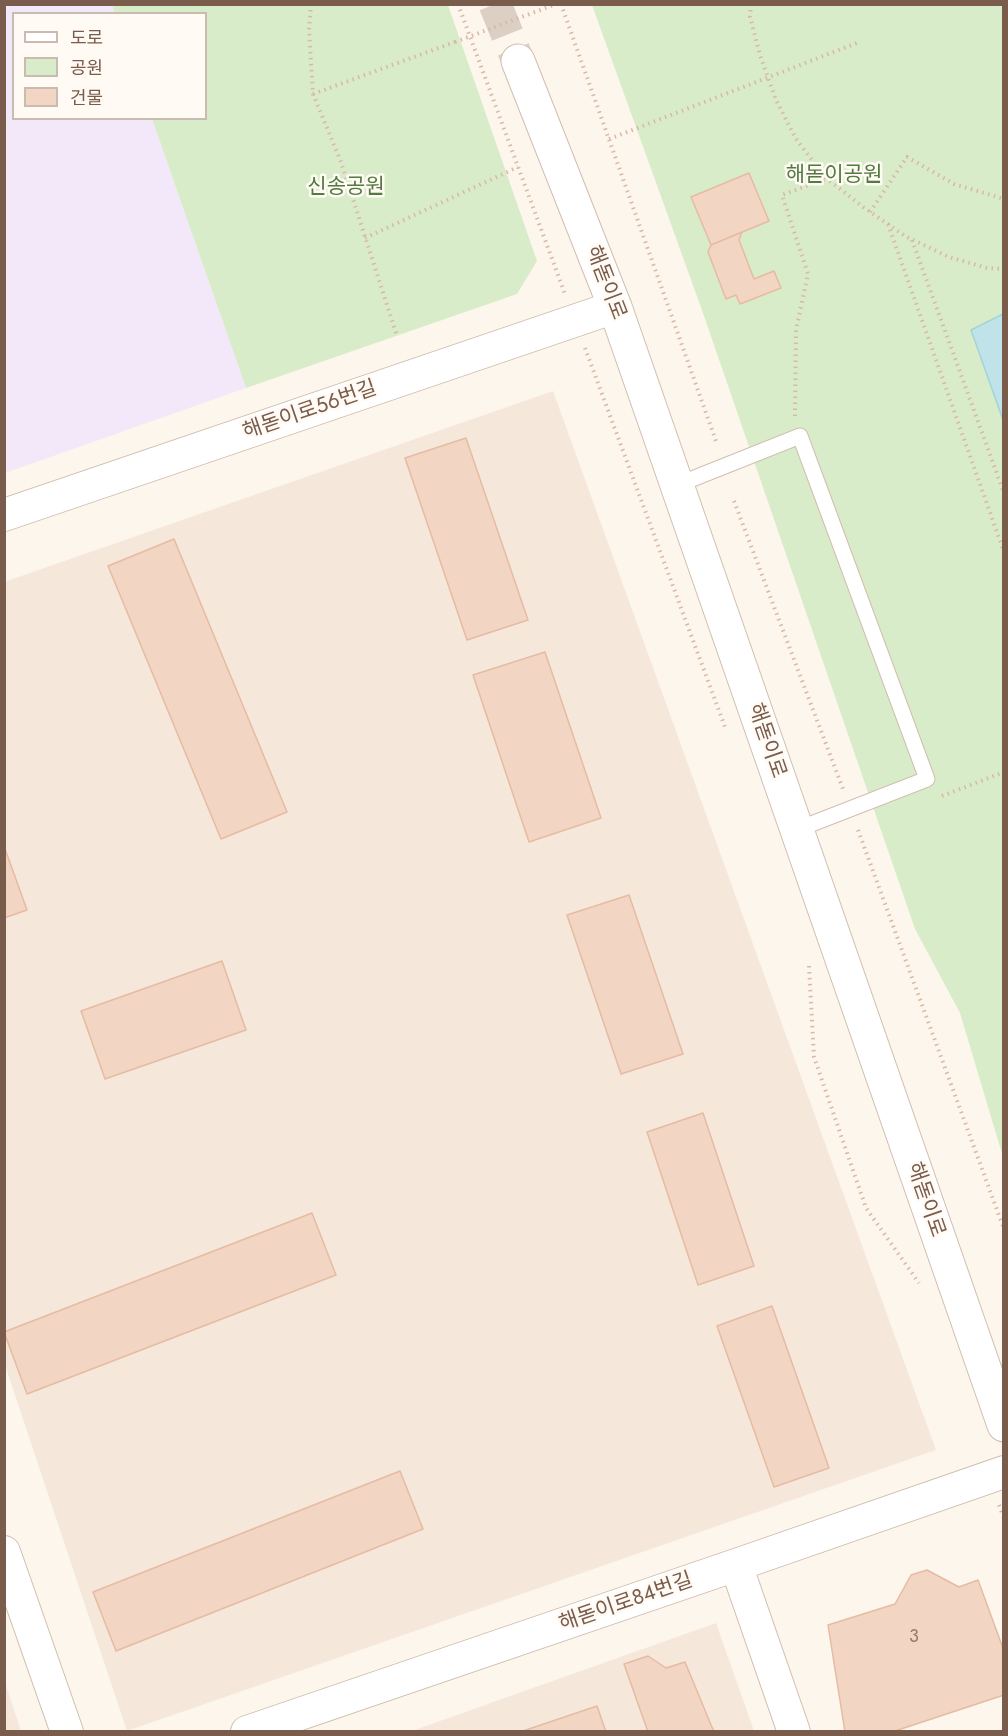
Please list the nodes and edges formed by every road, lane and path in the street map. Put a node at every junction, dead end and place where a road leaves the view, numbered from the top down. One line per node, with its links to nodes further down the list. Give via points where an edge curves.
1 (311, 4): 9 (path)
2 (458, 4): 11 (path)
3 (555, 4): 9 (path, bridge)
4 (561, 4): 10 (path)
5 (751, 4): 8 (path, via 750,17)
6 (857, 44): 8 (path)
7 (518, 61): 19 (street, 해돋이로)
8 (768, 76): 10 (path); 12 (path, via 796,139)
9 (313, 94): 16 (path, via 341,162)
10 (609, 139): 23 (path)
11 (518, 167): 16 (path); 20 (path)
12 (828, 178): 14 (path); 22 (path, via 782,195 808,274 796,330)
13 (1004, 199): 14 (path, via 954,184 907,157)
14 (870, 212): 15 (path)
15 (888, 224): 17 (path); 28 (path)
16 (365, 237): 21 (path)
17 (912, 239): 18 (path, via 949,258); 25 (path)
18 (1004, 269)
19 (615, 307): 20 (street, 해돋이로56번길); 24 (street, 해돋이로)
20 (575, 321): 27 (street, 해돋이로56번길); 29 (path)
21 (397, 336)
22 (795, 418)
23 (718, 445)
24 (677, 485): 30 (lane, via 800,436 927,779); 31 (street, 해돋이로)
25 (1004, 494)
26 (734, 501): 30 (path)
27 (4, 515)
28 (1004, 552)
29 (726, 730)
30 (850, 809): 31 (lane); 33 (path)
31 (796, 830): 35 (street, 해돋이로)
32 (808, 963): 34 (path, via 814,1057 866,1208)
33 (1004, 1229)
34 (923, 1293)
35 (1004, 1425)
36 (996, 1474): 37 (path); 39 (street, 해돋이로84번길)
37 (1004, 1518)
38 (4, 1552): 40 (street)
39 (736, 1565): 41 (street, 해돋이로84번길); 42 (street)
40 (66, 1731)
41 (247, 1731)
42 (794, 1731)

